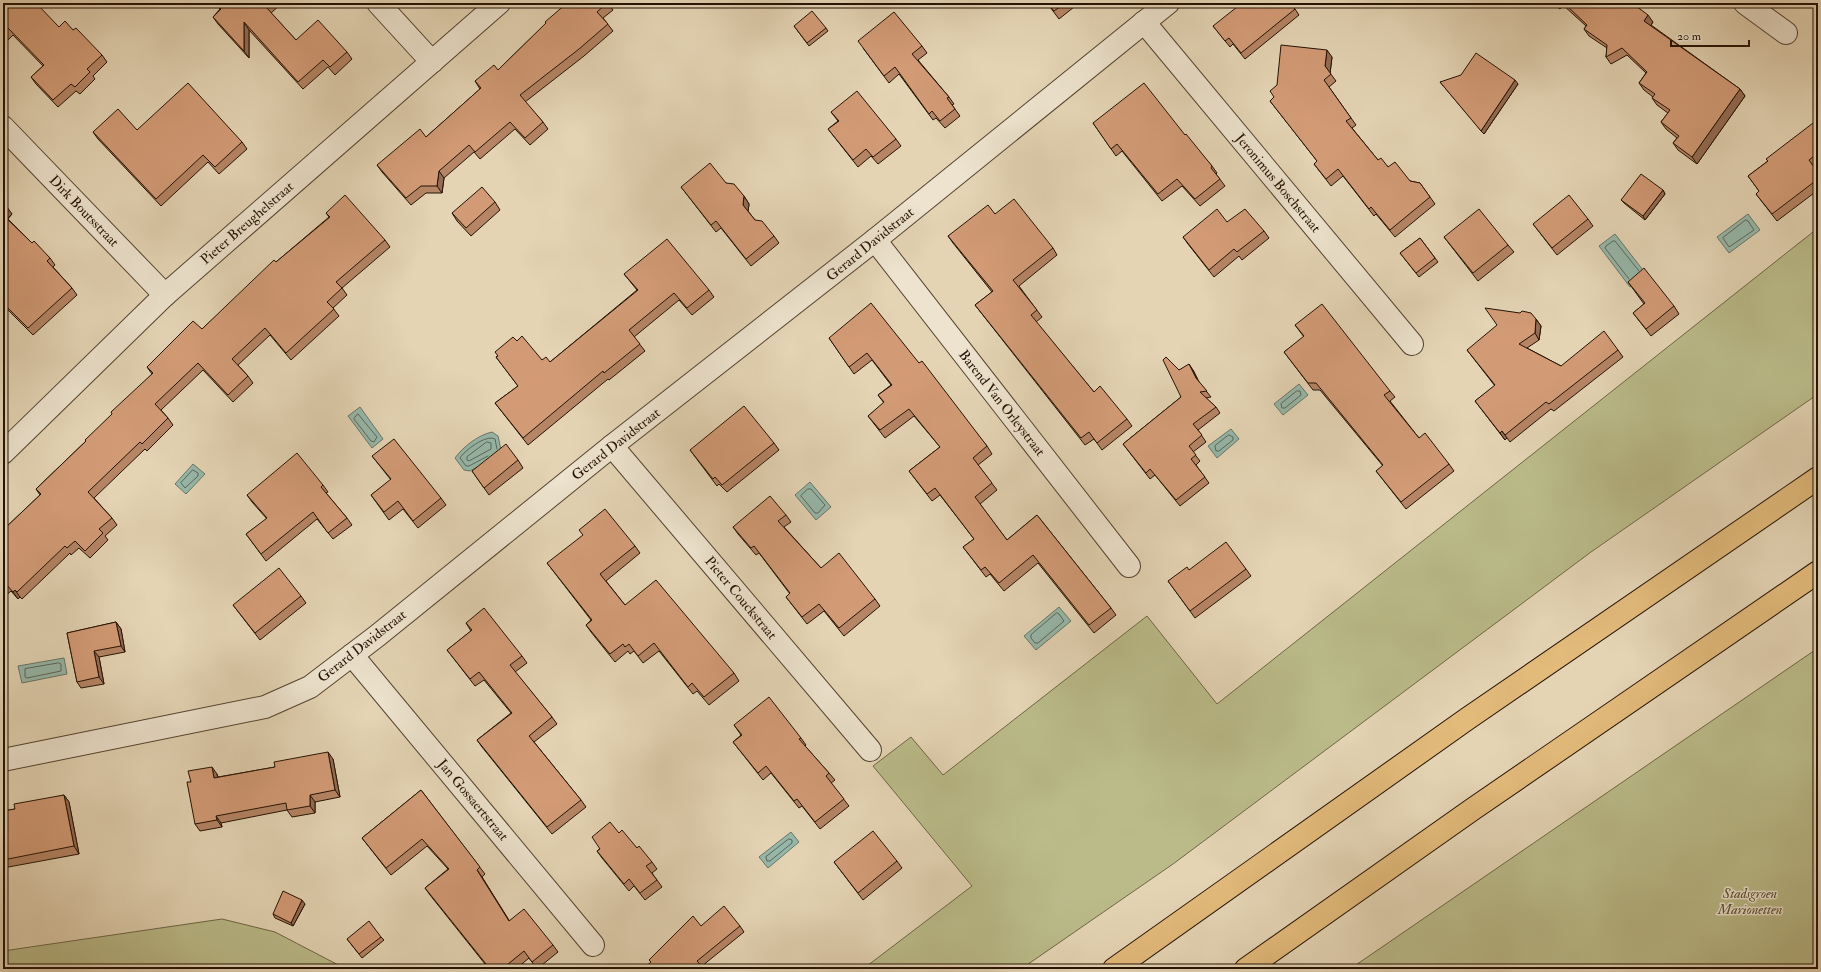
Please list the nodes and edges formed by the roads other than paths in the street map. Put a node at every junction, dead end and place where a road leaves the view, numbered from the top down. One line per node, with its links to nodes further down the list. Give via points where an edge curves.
1 (378, 3): 7 (street)
2 (499, 3): 7 (street, Pieter Breughelstraat)
3 (1168, 3): 5 (street, Gerard Davidstraat)
4 (1745, 3): 6 (street)
5 (1144, 22): 9 (street, Gerard Davidstraat); 11 (street, Jeronimus Boschstraat)
6 (1786, 33)
7 (432, 62): 10 (street, Pieter Breughelstraat)
8 (3, 127): 10 (street, Dirk Boutsstraat)
9 (875, 240): 12 (street, Gerard Davidstraat); 15 (street, Barend Van Orleystraat)
10 (165, 296): 13 (street, Pieter Breughelstraat)
11 (1412, 344)
12 (612, 446): 17 (street, Gerard Davidstraat); 18 (street, Pieter Couckstraat)
13 (3, 453)
14 (1818, 478): 21 (highway, via 1467,719)
15 (1129, 566)
16 (1818, 572): 22 (highway)
17 (352, 655): 19 (street, Gerard Davidstraat, via 310,687 265,707); 20 (street, Jan Gossaertstraat)
18 (870, 750)
19 (3, 760)
20 (593, 945)
21 (1114, 969)
22 (1246, 969)

